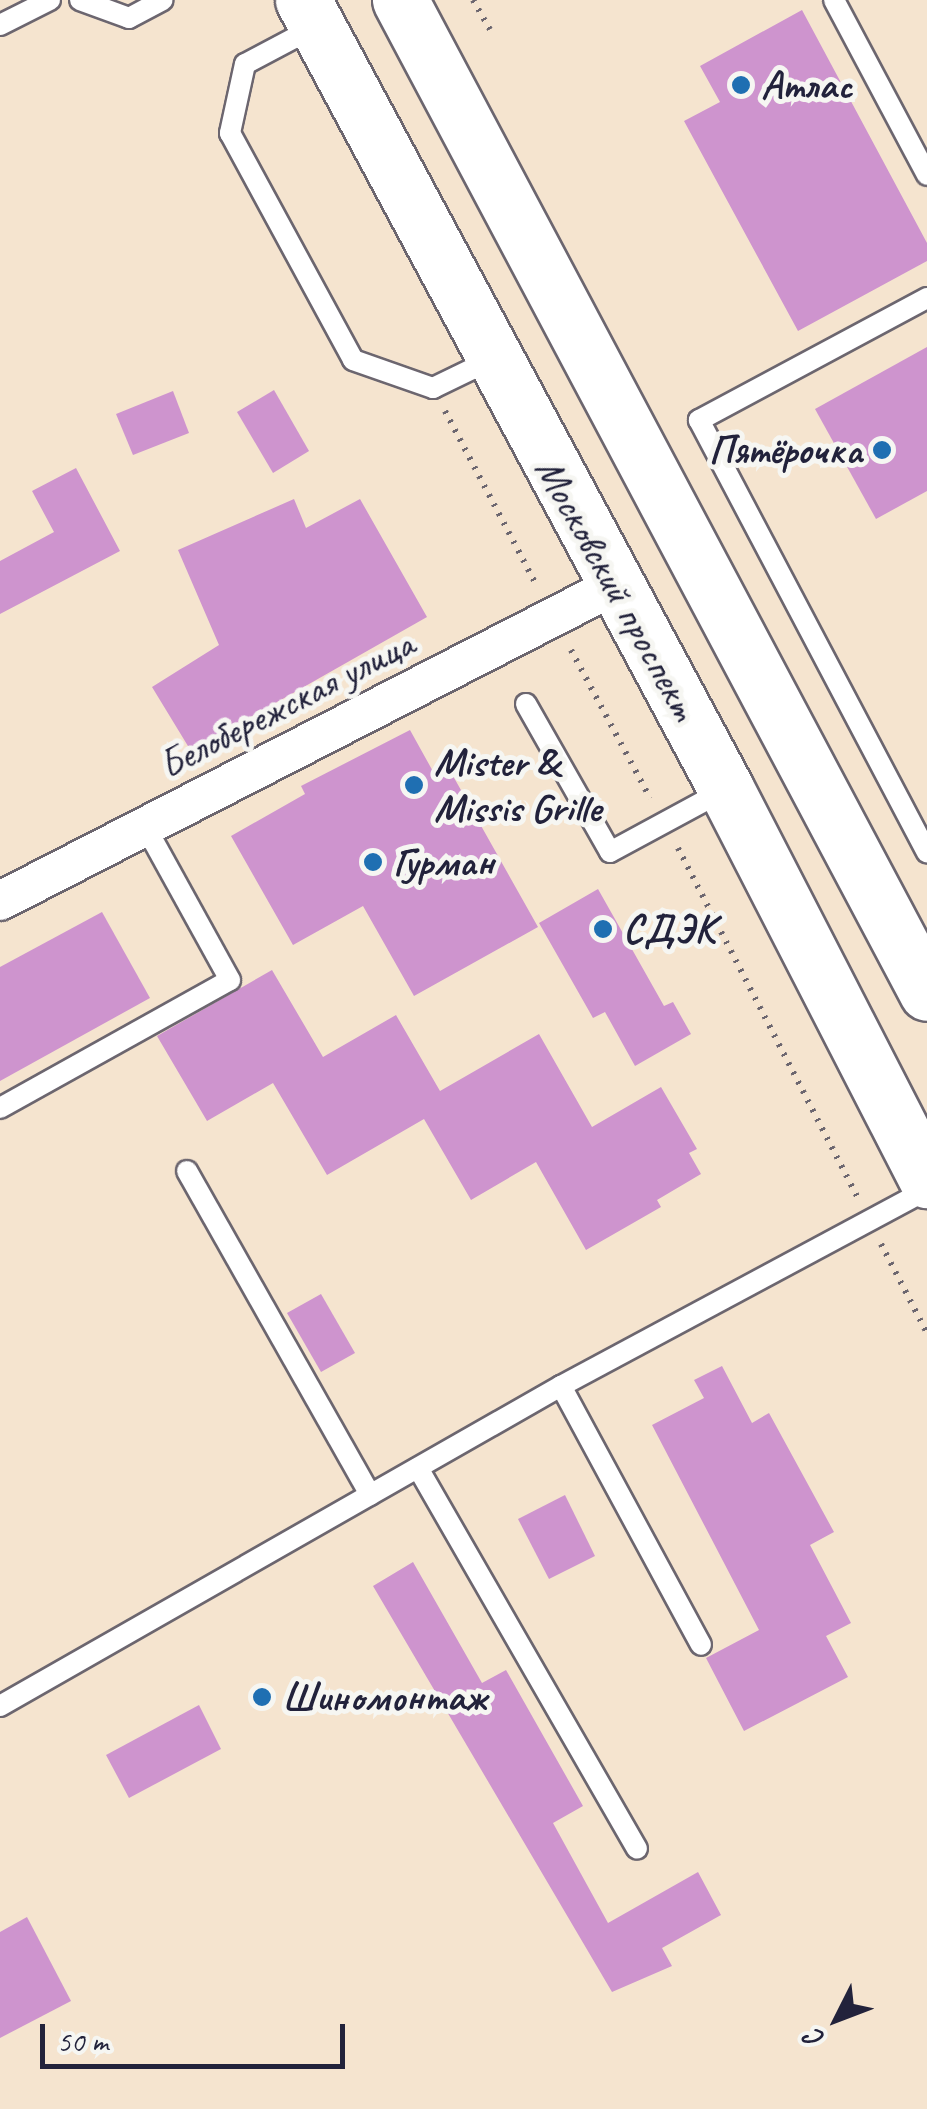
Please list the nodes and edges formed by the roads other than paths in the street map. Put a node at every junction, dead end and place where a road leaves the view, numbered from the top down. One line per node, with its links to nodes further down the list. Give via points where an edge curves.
1 (50, 0): 7 (lane)
2 (80, 0): 3 (lane, via 129,18)
3 (163, 0)
4 (834, 0): 8 (lane)
5 (414, 4): 17 (main road, Московский проспект)
6 (310, 13): 10 (main road, Московский проспект); 10 (lane, via 245,64 230,133 353,360 433,388)
7 (0, 24)
8 (927, 175)
9 (927, 298): 15 (lane, via 699,420)
10 (493, 359): 11 (main road, Московский проспект)
11 (614, 586): 13 (main road, Московский проспект); 14 (street, Белобережская улица)
12 (526, 704): 13 (lane, via 610,852)
13 (726, 788): 20 (main road, Московский проспект)
14 (145, 826): 16 (street, Белобережская улица); 18 (lane, via 230,980)
15 (927, 853)
16 (0, 901)
17 (927, 993)
18 (0, 1108)
19 (186, 1171): 24 (lane)
20 (927, 1180)
21 (927, 1190): 22 (lane)
22 (562, 1386): 23 (lane); 25 (lane)
23 (418, 1468): 24 (lane); 27 (lane)
24 (370, 1495): 26 (lane)
25 (701, 1645)
26 (0, 1706)
27 (637, 1849)

